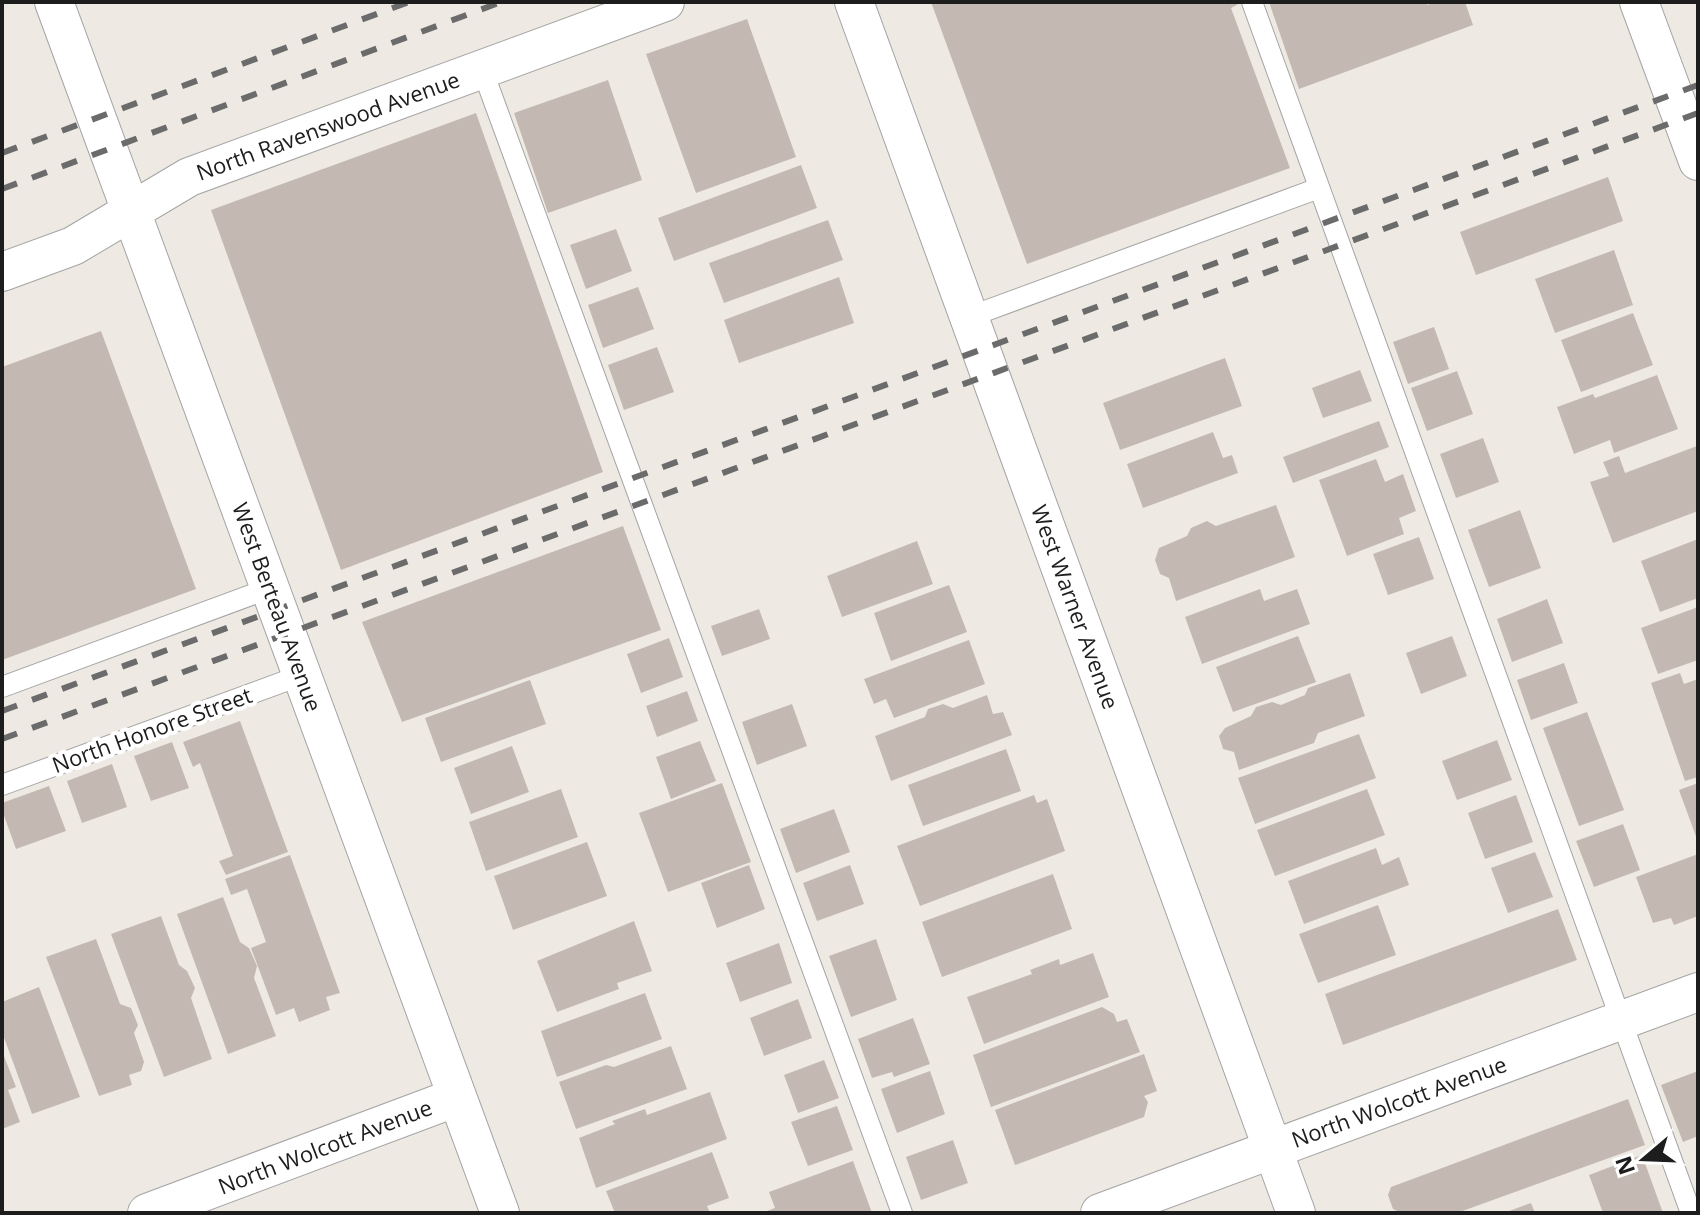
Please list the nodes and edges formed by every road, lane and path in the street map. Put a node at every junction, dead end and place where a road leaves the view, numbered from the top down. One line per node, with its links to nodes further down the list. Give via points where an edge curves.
1 (54, 2): 10 (street, West Berteau Avenue)
2 (665, 2): 6 (street, North Ravenswood Avenue)
3 (854, 2): 12 (street, West Warner Avenue)
4 (1252, 2): 9 (lane)
5 (1639, 2): 7 (street)
6 (482, 69): 10 (street, North Ravenswood Avenue, via 189,177); 23 (lane)
7 (1688, 104): 8 (street)
8 (1698, 161)
9 (1319, 188): 12 (lane); 18 (lane)
10 (132, 211): 11 (street, North Ravenswood Avenue, via 73,246); 13 (street, West Berteau Avenue)
11 (2, 272)
12 (969, 317): 20 (street, West Warner Avenue)
13 (270, 588): 14 (street, West Berteau Avenue); 15 (lane)
14 (302, 675): 16 (lane, North Honore Street); 19 (street, West Berteau Avenue)
15 (2, 687)
16 (2, 785)
17 (1698, 992): 18 (street, North Wolcott Avenue)
18 (1621, 1021): 20 (street, North Wolcott Avenue); 26 (lane)
19 (457, 1097): 21 (street, North Wolcott Avenue); 22 (street, West Berteau Avenue)
20 (1273, 1149): 24 (street, North Wolcott Avenue); 25 (street, West Warner Avenue)
21 (147, 1213)
22 (500, 1213)
23 (902, 1213)
24 (1100, 1213)
25 (1296, 1213)
26 (1691, 1213)

